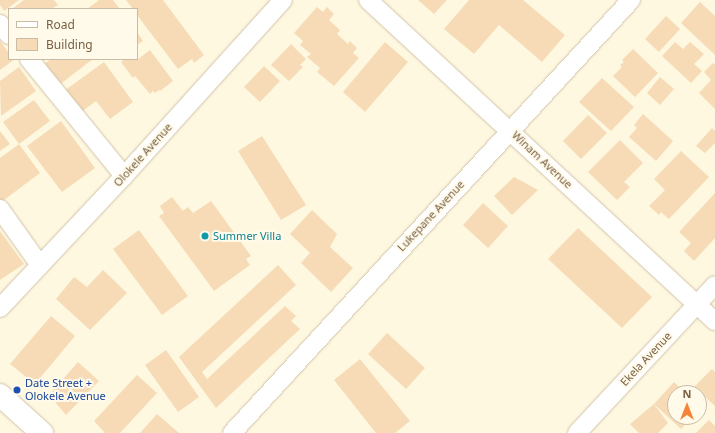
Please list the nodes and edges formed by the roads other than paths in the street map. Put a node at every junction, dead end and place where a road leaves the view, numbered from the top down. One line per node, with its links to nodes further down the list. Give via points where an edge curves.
1 (283, 0): 8 (street, Olokele Avenue)
2 (368, 0): 7 (street, Winam Avenue)
3 (632, 0): 7 (street, Lukepane Avenue)
4 (0, 24): 5 (street)
5 (8, 34)
6 (30, 60): 8 (street)
7 (510, 131): 12 (street, Winam Avenue); 17 (street, Lukepane Avenue)
8 (124, 176): 10 (street, Olokele Avenue)
9 (0, 209): 10 (street)
10 (40, 265): 13 (street, Olokele Avenue)
11 (715, 285): 12 (street, Ekela Avenue)
12 (696, 304): 14 (street, Winam Avenue); 18 (street, Ekela Avenue)
13 (0, 308)
14 (715, 321)
15 (0, 395): 16 (street)
16 (42, 433)
17 (232, 433)
18 (577, 433)

